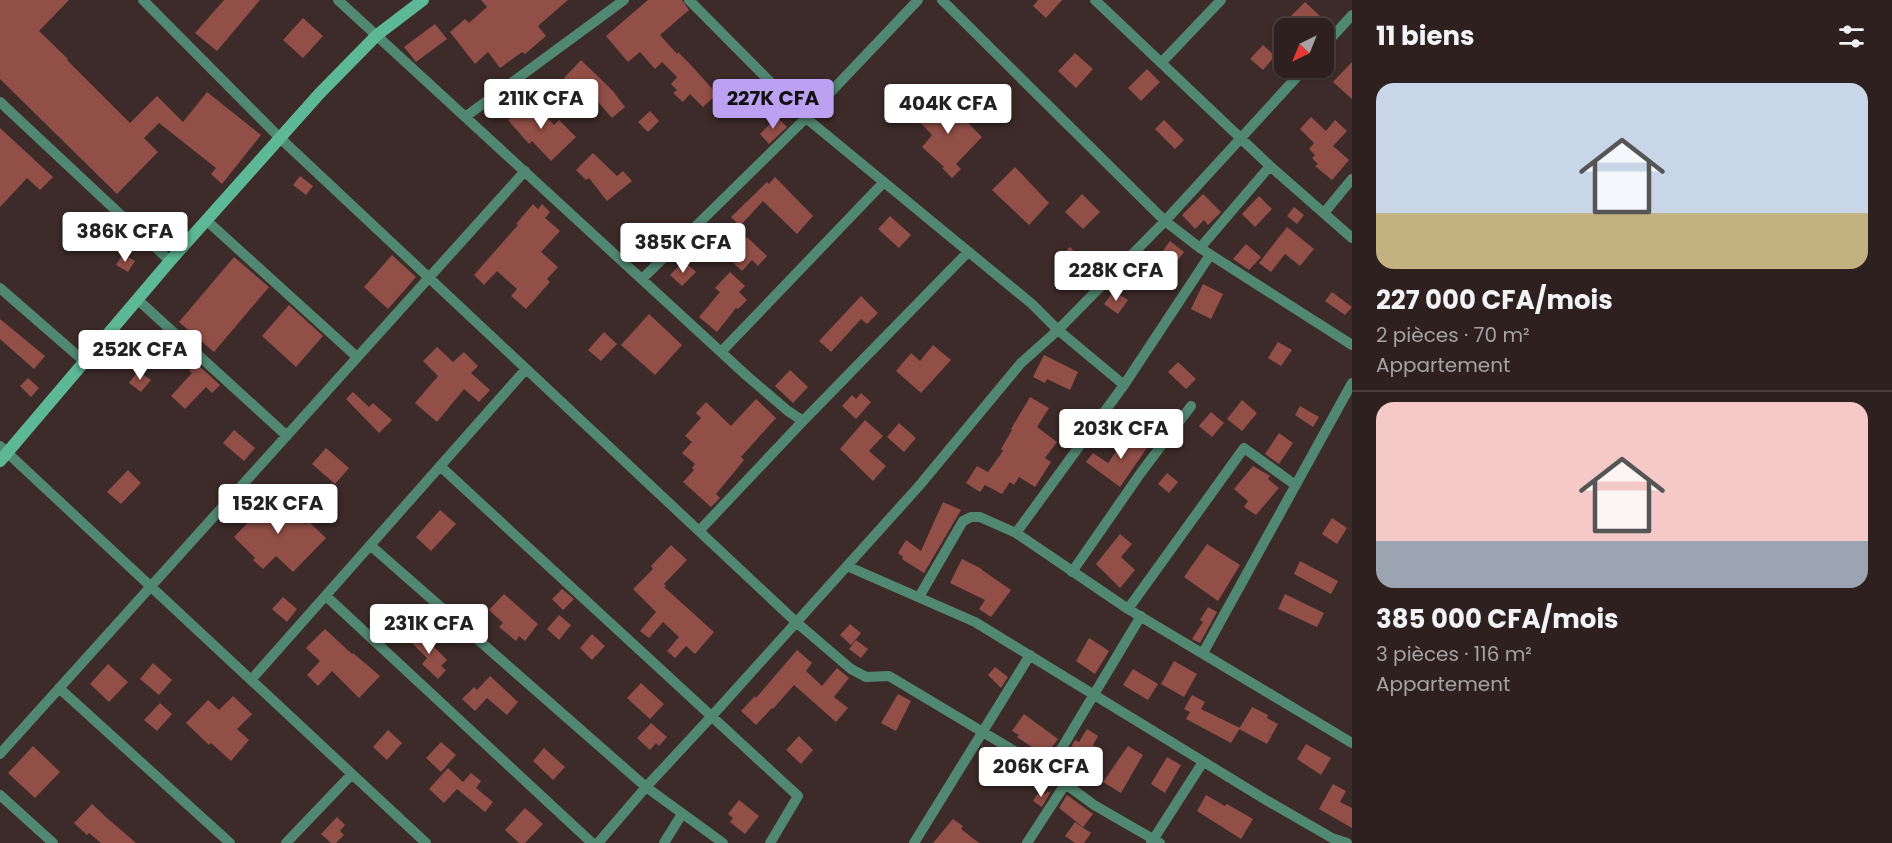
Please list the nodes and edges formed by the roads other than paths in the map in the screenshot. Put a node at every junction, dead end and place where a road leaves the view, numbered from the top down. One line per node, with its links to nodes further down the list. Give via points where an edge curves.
1 (143, 0): 18 (street)
2 (338, 0): 11 (street)
3 (423, 0): 11 (street)
4 (624, 0): 16 (street)
5 (689, 0): 17 (street)
6 (918, 0): 17 (street)
7 (942, 0): 26 (street)
8 (1095, 0): 13 (street)
9 (1221, 0): 13 (street)
10 (1352, 15): 12 (street)
11 (377, 35): 16 (street); 18 (street)
12 (1334, 35)
13 (1161, 63): 19 (street)
14 (1296, 78): 19 (street)
15 (0, 102): 31 (street)
16 (465, 117): 21 (street)
17 (806, 118): 23 (street); 33 (street)
18 (280, 138): 25 (street); 32 (street)
19 (1242, 138): 20 (street); 26 (street)
20 (1270, 166): 24 (street); 28 (street)
21 (525, 171): 32 (street); 33 (street)
22 (1352, 179): 24 (street)
23 (884, 182): 29 (street); 38 (street)
24 (1324, 213): 27 (street)
25 (206, 220): 31 (street); 39 (street)
26 (1165, 221): 28 (street); 36 (street)
27 (1352, 238)
28 (1200, 248): 30 (street)
29 (968, 252): 36 (street); 45 (street)
30 (1210, 255): 37 (street); 43 (street)
31 (170, 261): 35 (street)
32 (429, 278): 39 (street); 41 (street)
33 (642, 279): 38 (street)
34 (0, 288): 40 (street)
35 (137, 300): 40 (street); 46 (street)
36 (1058, 330): 43 (street); 53 (street, via 1021,363)
37 (1352, 345)
38 (721, 352): 45 (street, via 775,402)
39 (357, 357): 46 (street)
40 (85, 362): 47 (street)
41 (526, 369): 48 (street); 50 (street)
42 (1352, 383): 49 (street)
43 (1124, 385): 51 (street)
44 (1191, 406): 54 (street)
45 (803, 421): 50 (street)
46 (287, 436): 55 (street)
47 (2, 453): 55 (street)
48 (440, 466): 52 (street); 66 (street)
49 (1294, 484): 58 (street, via 1244,448); 61 (street)
50 (699, 531): 60 (street)
51 (1016, 533): 54 (street); 57 (street, via 980,517 963,521)
52 (370, 545): 56 (street); 74 (street)
53 (847, 566): 57 (street); 60 (street)
54 (1072, 572): 58 (street)
55 (151, 586): 63 (street); 64 (street)
56 (326, 596): 63 (street); 82 (street)
57 (919, 597): 62 (street, via 975,622)
58 (1128, 609): 59 (street)
59 (1141, 616): 61 (street); 65 (street)
60 (796, 622): 66 (street); 67 (street, via 851,669 866,677 889,676)
61 (1203, 653): 68 (street)
62 (1030, 655): 65 (street); 67 (street)
63 (251, 680): 72 (street)
64 (59, 688): 69 (street); 79 (street)
65 (1094, 694): 70 (street); 71 (street)
66 (711, 717): 74 (street); 86 (street, via 798,796)
67 (983, 732): 71 (street); 87 (street)
68 (1352, 743)
69 (0, 754)
70 (1203, 762): 77 (street); 89 (street, via 1266,801)
71 (1048, 771): 73 (street)
72 (352, 774): 80 (street); 81 (street)
73 (1066, 783): 77 (street); 88 (street)
74 (646, 787): 76 (street); 83 (street)
75 (0, 795): 78 (street)
76 (682, 814): 84 (street); 85 (street)
77 (1155, 842)
78 (53, 843)
79 (230, 843)
80 (286, 843)
81 (426, 843)
82 (592, 843)
83 (598, 843)
84 (664, 843)
85 (723, 843)
86 (770, 843)
87 (914, 843)
88 (1027, 843)
89 (1347, 843)

